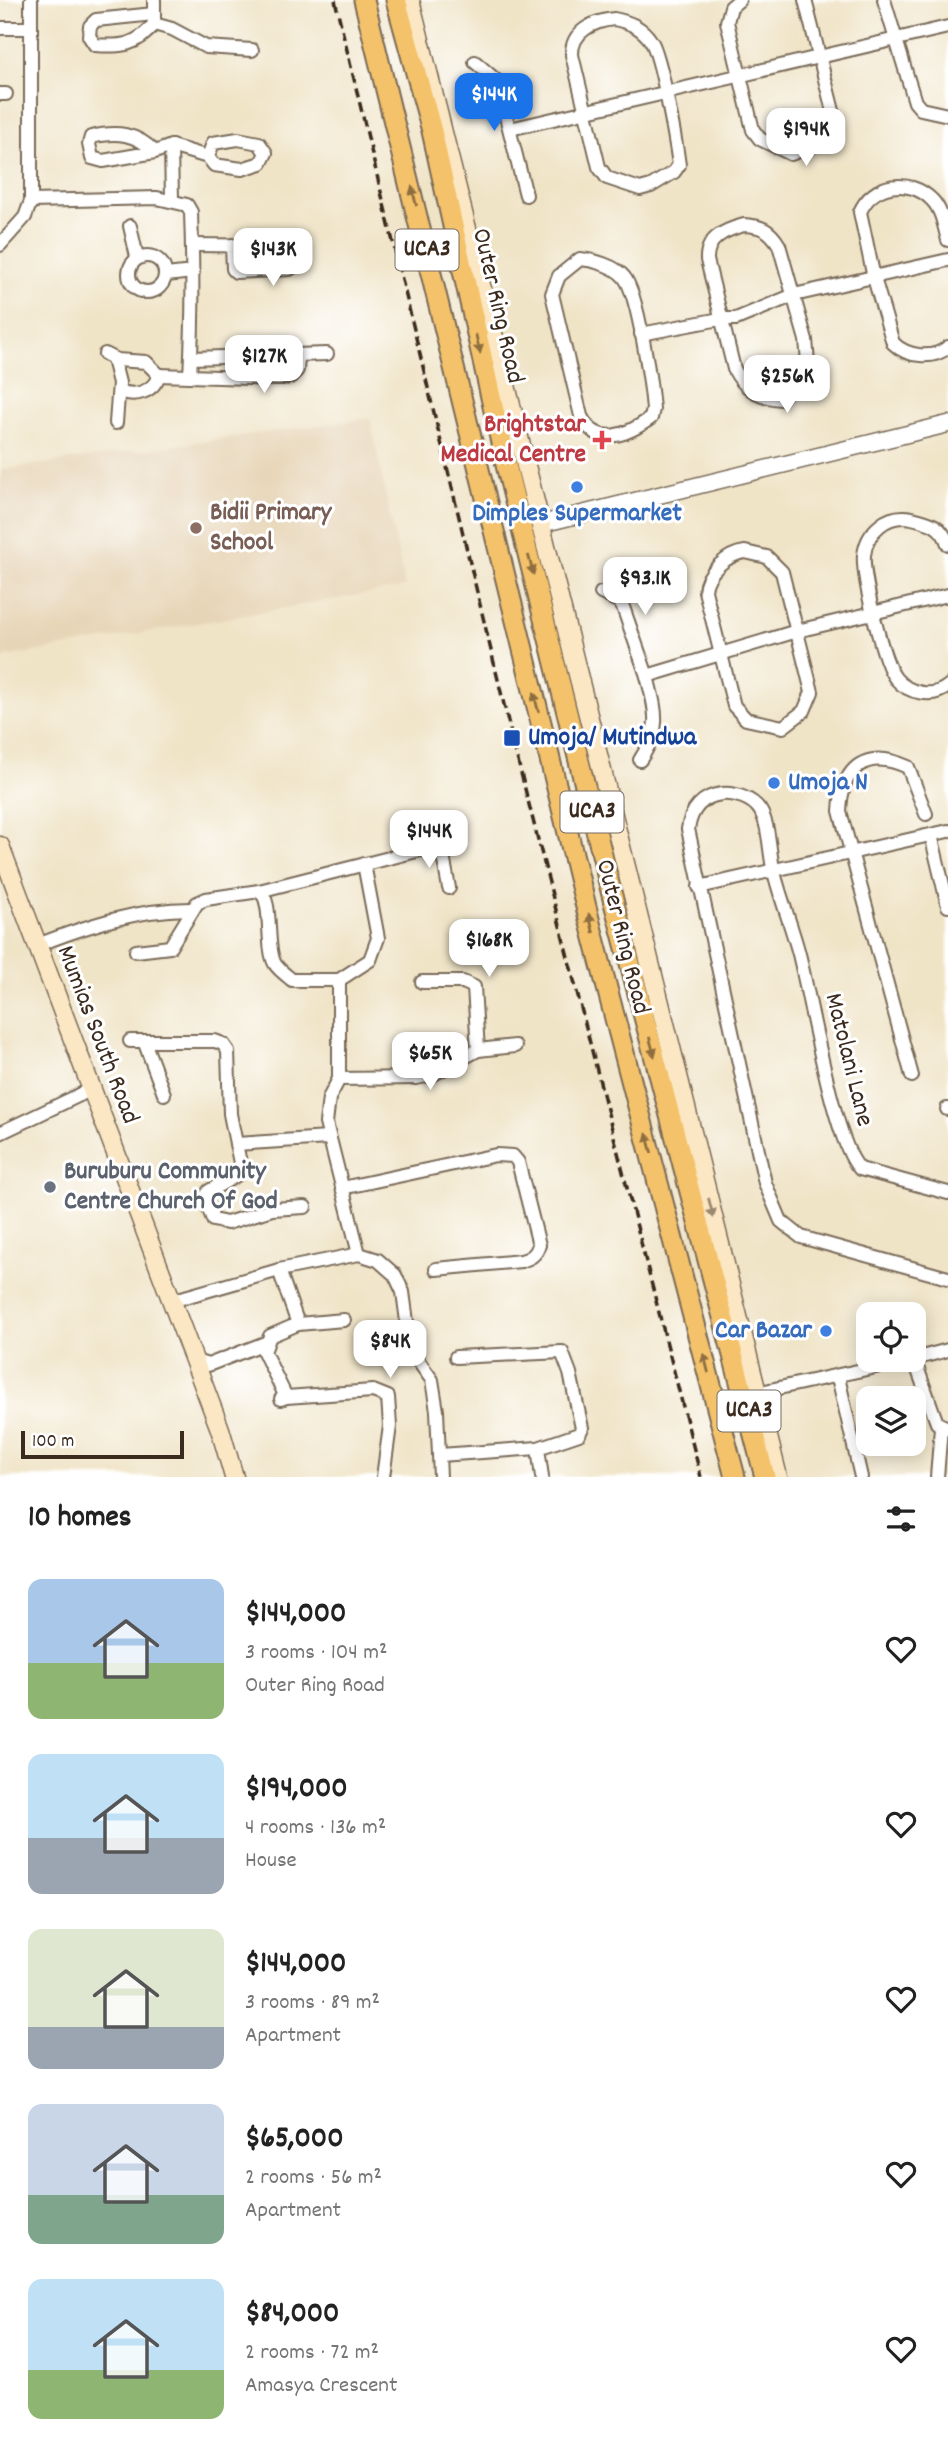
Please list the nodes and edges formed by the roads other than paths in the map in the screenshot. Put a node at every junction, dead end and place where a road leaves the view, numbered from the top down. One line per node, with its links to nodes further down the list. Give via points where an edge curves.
1 (31, 0): 11 (street)
2 (364, 0): 116 (main road, Outer Ring Road / UCA3, one-way to 2, via 590,923)
3 (396, 0): 99 (main road, Outer Ring Road / UCA3, one-way to 99, via 432,131 506,466 612,895)
4 (410, 0): 49 (main road, UCA3)
5 (738, 0): 16 (street, via 727,22)
6 (805, 0): 14 (street)
7 (884, 0): 12 (street)
8 (154, 13): 8 (street, via 96,20 89,36 95,45 132,44 141,40); 13 (street, via 172,29 206,47)
9 (948, 27): 12 (street)
10 (0, 28): 11 (street)
11 (30, 28): 26 (street)
12 (893, 38): 14 (street); 19 (street, via 915,102 921,109)
13 (252, 50)
14 (818, 56): 16 (street); 16 (street, via 835,119 814,145 800,152 790,153 760,139 753,130)
15 (475, 62): 20 (street, via 497,80)
16 (740, 75): 17 (street)
17 (664, 92): 18 (street); 18 (street, via 653,44 646,34 630,23 601,20 585,27 572,46); 18 (street, via 679,165 651,187 640,189 607,178 599,167)
18 (584, 113): 20 (street)
19 (948, 115)
20 (510, 129): 24 (street)
21 (171, 146): 22 (street); 23 (street); 25 (street)
22 (155, 152): 22 (street, via 135,135 106,134 91,138 89,144 92,158 103,161)
23 (208, 158)
24 (526, 195)
25 (172, 200): 26 (street); 30 (street, via 187,205 191,212)
26 (32, 201): 29 (street, via 25,217)
27 (130, 226): 32 (street)
28 (948, 240): 36 (street, via 939,209 931,199 901,185 887,186 860,212)
29 (0, 245)
30 (192, 245): 31 (street); 34 (street)
31 (232, 245): 31 (street, via 289,247 290,269 236,272)
32 (137, 257): 35 (street, via 156,257); 35 (street, via 128,277 135,288 155,290)
33 (948, 260): 36 (street)
34 (193, 272): 35 (street); 43 (street)
35 (166, 275)
36 (874, 278): 37 (street); 40 (street, via 893,343 899,349 927,356)
37 (794, 295): 38 (street, via 754,314); 38 (street, via 772,232 757,225 734,227 712,239 706,249); 38 (street, via 808,362 781,399 762,397 740,381)
38 (720, 319): 39 (street)
39 (641, 334): 39 (street, via 622,274 580,259 559,276 552,294 581,416 595,433 626,435 651,418 651,384)
40 (948, 347)
41 (327, 354): 42 (street)
42 (298, 357): 43 (street); 45 (street, via 297,370 290,377)
43 (191, 358): 45 (street)
44 (159, 375): 45 (street); 46 (street, via 142,393); 46 (street, via 146,362 109,357)
45 (190, 376)
46 (119, 391): 47 (street)
47 (116, 424)
48 (948, 424): 49 (street)
49 (541, 524): 104 (main road, UCA3, one-way to 104)
50 (948, 544): 53 (street, via 933,523 903,516 882,522 864,554)
51 (601, 593): 56 (street, via 623,607)
52 (948, 595): 53 (street)
53 (873, 612): 54 (street); 57 (street, via 888,665 904,688 925,694)
54 (797, 631): 55 (street); 55 (street, via 812,692 804,711 783,727 739,714); 55 (street, via 778,564 767,557 736,553 706,583)
55 (719, 653): 56 (street)
56 (646, 676): 58 (street, via 656,728)
57 (948, 686)
58 (640, 760)
59 (926, 814): 65 (street, via 908,767 879,758 865,760 846,780 841,795 840,811)
60 (948, 831): 61 (street)
61 (931, 835): 65 (street); 71 (street)
62 (460, 841): 63 (street)
63 (441, 845): 66 (street); 69 (street)
64 (0, 846): 73 (main road, Mumias South Road)
65 (852, 853): 67 (street); 81 (street)
66 (364, 864): 70 (street); 75 (street, via 378,939 370,960)
67 (774, 872): 68 (street); 68 (street, via 762,812 745,798 720,794 695,807 690,816 688,829); 89 (street, Matolani Lane, via 850,1158 860,1169)
68 (699, 887): 94 (street, via 765,1183 781,1221 801,1237)
69 (449, 888)
70 (259, 891): 72 (street, via 206,899); 75 (street, via 266,899 275,964 292,980)
71 (948, 906)
72 (191, 909): 73 (street, via 162,909 90,925); 74 (street, via 170,947)
73 (35, 946): 83 (main road, Mumias South Road)
74 (136, 951)
75 (339, 980): 82 (street)
76 (422, 982): 80 (street, via 463,982 474,987)
77 (130, 1041): 78 (street)
78 (144, 1041): 84 (street); 87 (street, via 223,1044 228,1051)
79 (515, 1046): 80 (street)
80 (478, 1050): 82 (street, via 432,1075)
81 (912, 1076)
82 (339, 1079): 86 (street, via 329,1098)
83 (90, 1090): 85 (street); 95 (main road, Mumias South Road)
84 (164, 1094)
85 (0, 1133)
86 (328, 1138): 87 (street); 88 (street)
87 (236, 1144): 90 (street, via 237,1175 205,1198 213,1220 227,1223 272,1209)
88 (342, 1188): 91 (street); 92 (street, via 496,1155 513,1156 538,1251 521,1261)
89 (948, 1193)
90 (305, 1207)
91 (359, 1254): 93 (street); 111 (street, via 378,1260 395,1275 403,1292 411,1351 435,1392)
92 (436, 1269)
93 (279, 1270): 95 (street); 97 (street)
94 (948, 1278)
95 (171, 1300): 103 (main road, Mumias South Road)
96 (344, 1320): 97 (street)
97 (298, 1324): 98 (street, via 270,1336)
98 (265, 1343): 103 (street, via 208,1365); 113 (street, via 264,1352 283,1398 373,1391 388,1396 390,1426)
99 (732, 1344): 104 (main road); 117 (main road, Outer Ring Road / UCA3)
100 (948, 1350): 101 (street)
101 (926, 1356)
102 (456, 1357): 110 (street, via 554,1351 566,1356 582,1428 579,1434)
103 (192, 1360): 112 (main road, Mumias South Road)
104 (751, 1368): 108 (main road, UCA3)
105 (859, 1372): 107 (street)
106 (919, 1372): 109 (street, via 937,1423)
107 (838, 1377): 108 (street); 119 (street)
108 (756, 1394): 118 (main road, UCA3)
109 (945, 1428): 120 (street)
110 (538, 1448): 111 (street); 115 (street)
111 (440, 1455): 114 (street)
112 (234, 1477)
113 (383, 1477)
114 (440, 1477)
115 (542, 1477)
116 (735, 1477)
117 (765, 1477)
118 (778, 1477)
119 (861, 1477)
120 (937, 1477)

